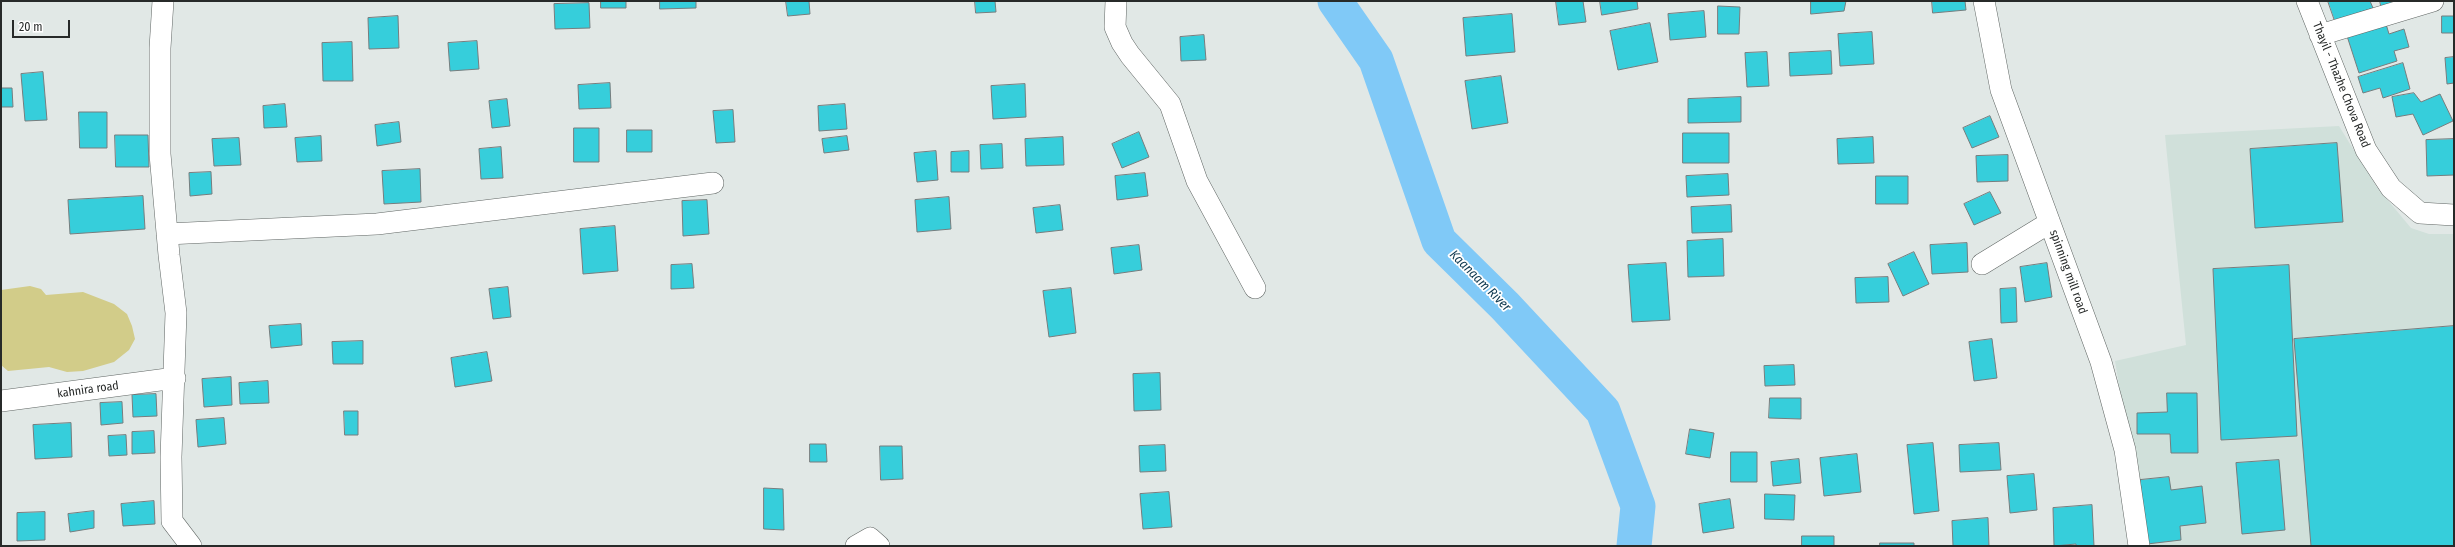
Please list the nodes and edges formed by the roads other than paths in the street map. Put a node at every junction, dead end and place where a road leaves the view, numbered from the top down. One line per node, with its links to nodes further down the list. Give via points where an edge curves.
1 (163, 1): 10 (street, via 160,48 160,154)
2 (1116, 1): 12 (street, via 1116,27 1122,43 1170,104 1197,181)
3 (1984, 1): 9 (street, spinning mill road, via 2001,90)
4 (2307, 1): 6 (street, Thayil - Thazhe Chova Road)
5 (2433, 1): 6 (street)
6 (2320, 34): 8 (street, Thayil - Thazhe Chova Road, via 2366,150 2391,188 2420,212)
7 (713, 183): 10 (street, via 377,224)
8 (2454, 214)
9 (2049, 223): 11 (street); 18 (street, spinning mill road, via 2101,362 2125,450)
10 (167, 234): 13 (street, via 176,313)
11 (1982, 264)
12 (1255, 288)
13 (175, 378): 14 (street, kahnira road); 15 (street, via 171,457 172,521)
14 (1, 401)
15 (191, 546)
16 (856, 546): 17 (street, via 870,538)
17 (879, 546)
18 (2139, 546)

